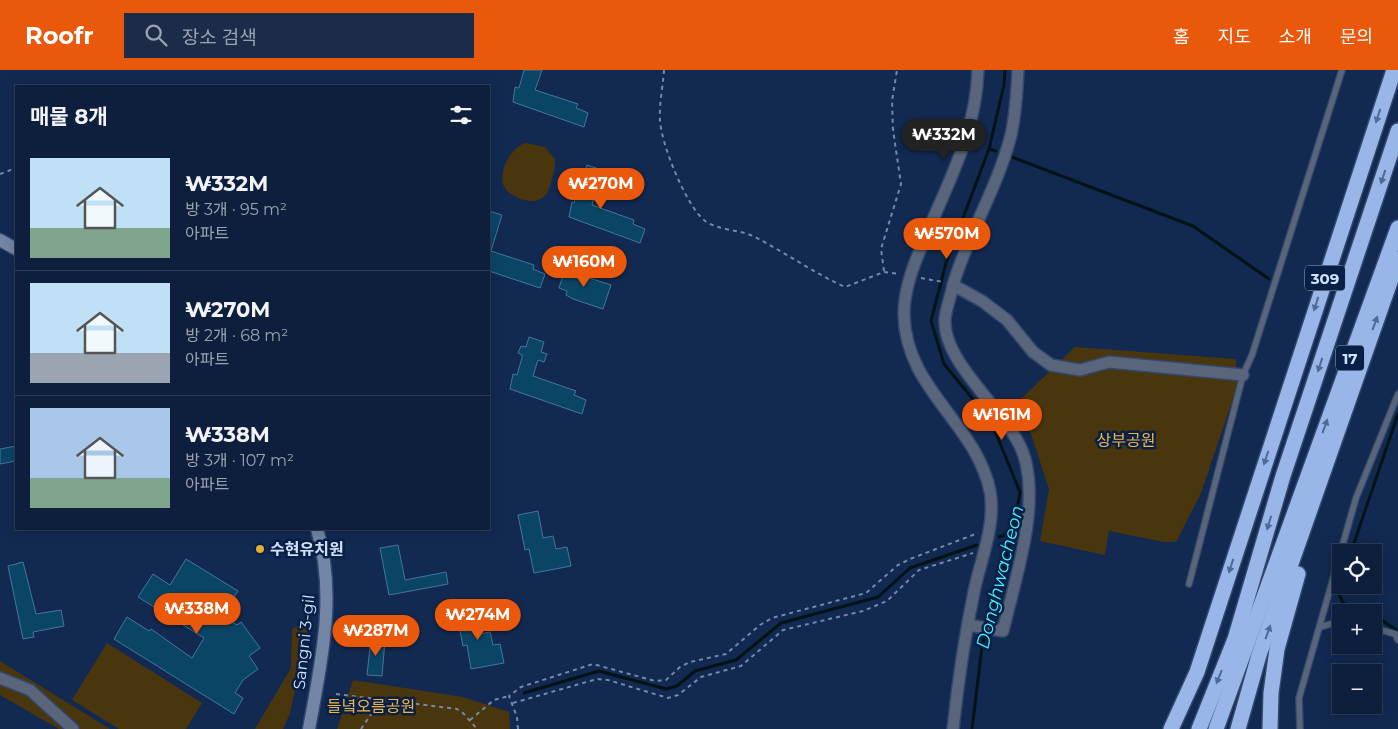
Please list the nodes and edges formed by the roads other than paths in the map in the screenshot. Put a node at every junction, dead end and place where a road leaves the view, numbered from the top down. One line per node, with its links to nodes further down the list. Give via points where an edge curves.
1 (978, 70): 16 (street, via 976,105 963,150 913,276 904,312 906,342 922,379 981,463 990,491 990,533)
2 (1018, 70): 10 (street, via 1011,135)
3 (1342, 70): 11 (lane)
4 (1394, 70): 25 (highway, 309, one-way to 25, via 1196,672)
5 (1398, 131): 26 (highway, 17, one-way to 26, via 1283,476 1235,639)
6 (1398, 228): 27 (highway, 17, one-way to 6)
7 (0, 240): 8 (street)
8 (15, 249)
9 (1398, 259): 13 (highway, one-way to 9)
10 (950, 284): 11 (street, via 982,301 1007,320 1032,352 1051,366 1080,370 1109,362); 16 (street, via 945,319 951,346 1016,436 1025,459 1030,502 1003,631)
11 (1243, 375): 15 (lane)
12 (1398, 394): 18 (lane, via 1356,498)
13 (1318, 484): 28 (highway, one-way to 13, via 1259,655); 29 (highway, via 1277,649 1270,693)
14 (317, 530): 23 (street, Sangni 3-gil, via 325,567 326,601 321,661)
15 (1189, 584)
16 (971, 624): 24 (street)
17 (1332, 624): 18 (lane)
18 (1320, 627): 30 (lane, via 1299,698)
19 (1382, 630): 20 (lane, via 1395,634)
20 (1398, 640)
21 (0, 678): 22 (street, via 30,690)
22 (73, 729)
23 (309, 729)
24 (952, 729)
25 (1171, 729)
26 (1199, 729)
27 (1216, 729)
28 (1238, 729)
29 (1270, 729)
30 (1300, 729)

